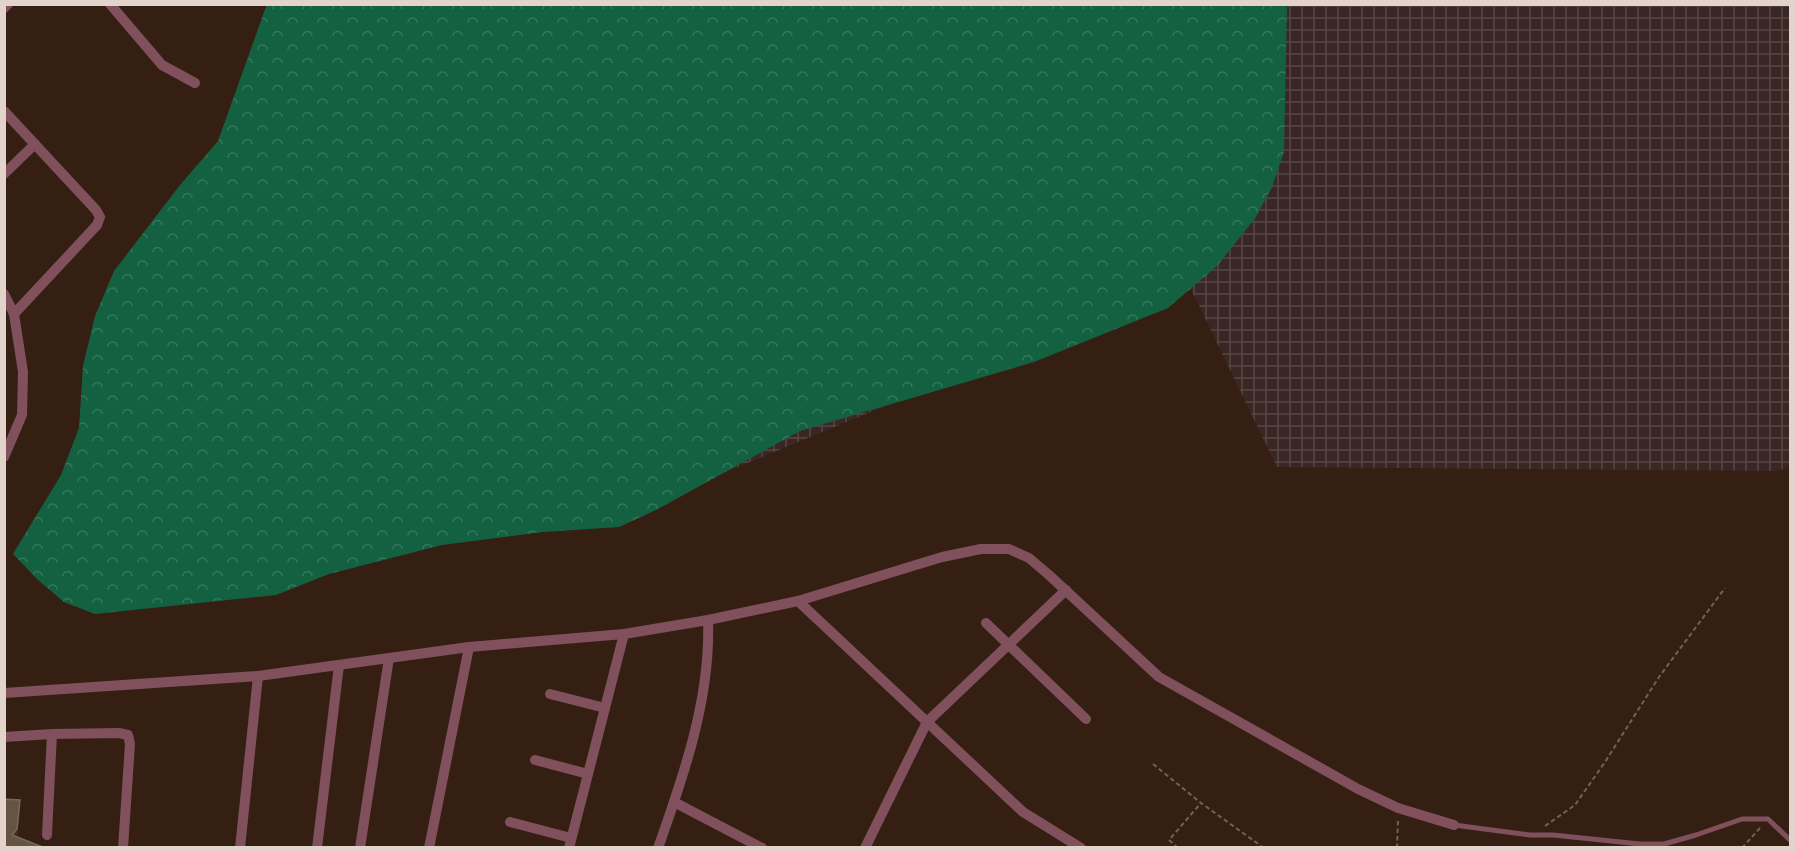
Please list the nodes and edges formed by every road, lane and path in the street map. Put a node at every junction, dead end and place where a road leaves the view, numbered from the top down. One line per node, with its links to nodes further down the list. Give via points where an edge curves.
1 (110, 4): 2 (street, via 162,65)
2 (195, 83)
3 (4, 111): 4 (street)
4 (35, 144): 5 (street); 7 (street, via 100,217 97,225)
5 (4, 174)
6 (4, 294): 7 (street)
7 (14, 314): 8 (street, via 23,372 22,415)
8 (4, 457)
9 (1725, 588): 37 (path, via 1659,677 1575,805)
10 (1066, 590): 11 (street, via 1029,558 1009,549 981,549 942,557); 15 (street); 32 (street, via 1159,677)
11 (798, 602): 12 (street); 24 (street)
12 (708, 620): 14 (street); 30 (street, via 706,670 696,725)
13 (986, 623): 15 (street)
14 (624, 634): 16 (street); 22 (street)
15 (1008, 645): 23 (street); 24 (street)
16 (469, 647): 17 (street); 44 (street)
17 (389, 658): 18 (street); 43 (street)
18 (339, 665): 19 (street); 42 (street)
19 (258, 676): 20 (street); 41 (street)
20 (4, 693)
21 (550, 694): 22 (street)
22 (605, 708): 29 (street)
23 (1086, 719)
24 (927, 722): 47 (street); 48 (street, via 1023,812)
25 (52, 734): 26 (street); 36 (street); 40 (street, via 128,735)
26 (4, 737)
27 (535, 760): 29 (street)
28 (1153, 764): 31 (path)
29 (588, 774): 39 (street)
30 (674, 802): 45 (street); 46 (street)
31 (1201, 803): 49 (path, via 1169,840); 50 (path)
32 (1398, 808): 35 (street); 51 (path)
33 (1768, 819): 37 (lane, via 1742,819 1664,844); 38 (lane); 52 (path)
34 (510, 822): 39 (street)
35 (1454, 825): 37 (lane)
36 (47, 835)
37 (1530, 835)
38 (1791, 840)
39 (570, 843)
40 (123, 848)
41 (240, 848)
42 (317, 848)
43 (360, 848)
44 (429, 848)
45 (658, 848)
46 (762, 848)
47 (865, 848)
48 (1081, 848)
49 (1178, 848)
50 (1264, 848)
51 (1397, 848)
52 (1742, 848)

